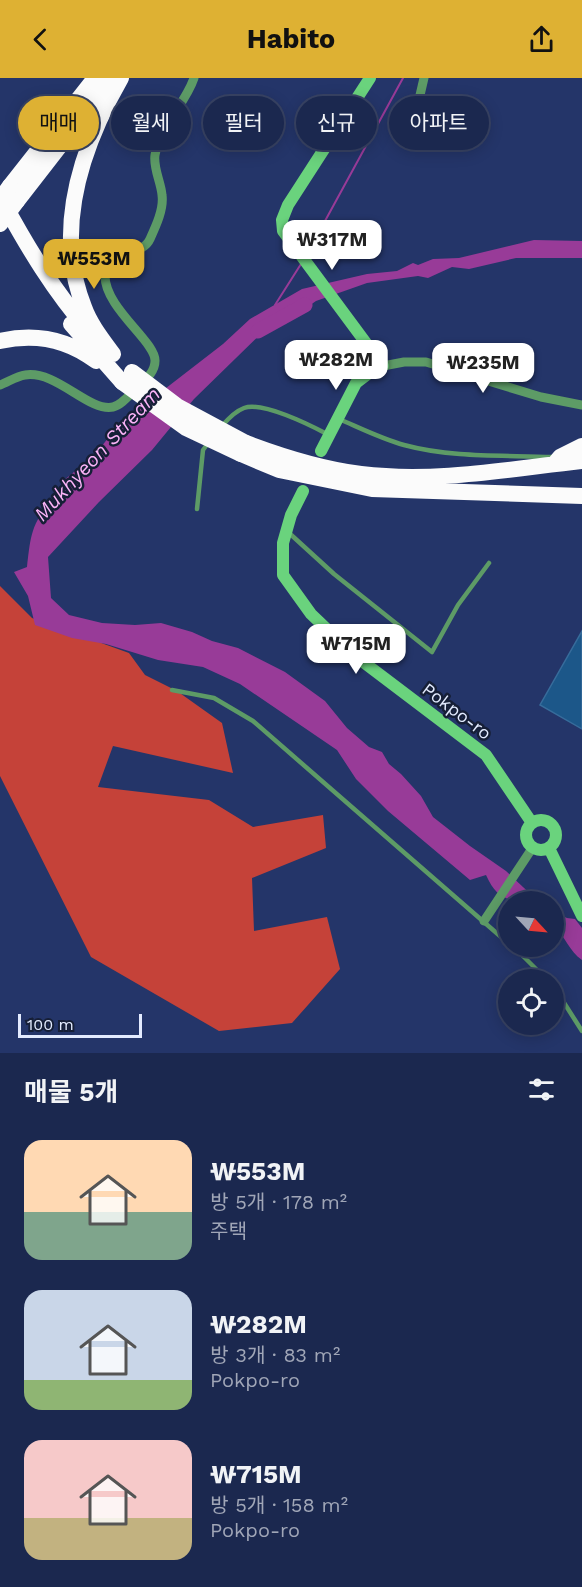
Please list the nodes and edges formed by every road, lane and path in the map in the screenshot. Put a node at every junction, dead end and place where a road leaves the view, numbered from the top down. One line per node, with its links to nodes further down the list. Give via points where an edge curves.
1 (113, 78): 8 (highway)
2 (121, 78): 11 (highway, via 90,141 77,186 72,231 73,265 84,307)
3 (194, 78): 14 (street, via 161,135 154,156 163,204 150,241 145,247 111,260 106,267 108,291 121,314 153,351 155,361 150,375 115,407 103,407 40,375 24,375)
4 (370, 78): 12 (main road, via 288,205 281,226)
5 (424, 78): 7 (street)
6 (91, 82): 8 (highway)
7 (420, 96)
8 (7, 195): 9 (highway, bridge); 11 (highway, via 29,248 58,294)
9 (0, 221): 13 (highway, via 25,262 93,351)
10 (0, 341): 13 (highway, via 31,337 60,342)
11 (113, 354): 13 (highway)
12 (383, 366): 15 (street, via 426,362 512,389); 16 (main road, via 356,383)
13 (127, 377): 19 (highway, bridge, via 186,428)
14 (0, 385)
15 (582, 405)
16 (339, 419): 17 (main road); 22 (lane, via 417,448)
17 (330, 436): 20 (main road); 25 (lane, via 258,407 244,408 226,421 204,450)
18 (582, 446): 22 (highway)
19 (243, 448): 22 (highway, via 362,474 422,478); 24 (highway, via 279,470 372,489)
20 (321, 451)
21 (582, 460): 22 (highway)
22 (556, 461)
23 (303, 491): 26 (main road, Pokpo-ro)
24 (582, 496)
25 (197, 509)
26 (286, 530): 27 (lane, via 432,652 458,605); 29 (main road, Pokpo-ro, via 283,575 311,614 354,655 486,755)
27 (489, 563)
28 (172, 690): 33 (lane, via 214,698 253,721)
29 (532, 823): 30 (main road, via 526,838); 31 (main road, via 544,820 553,826 556,838)
30 (533, 848): 31 (main road); 33 (street)
31 (549, 848): 32 (main road)
32 (582, 916)
33 (484, 921): 34 (lane)
34 (498, 934)
35 (524, 957): 36 (lane)
36 (536, 969)
37 (564, 1003): 38 (lane)
38 (582, 1031)

